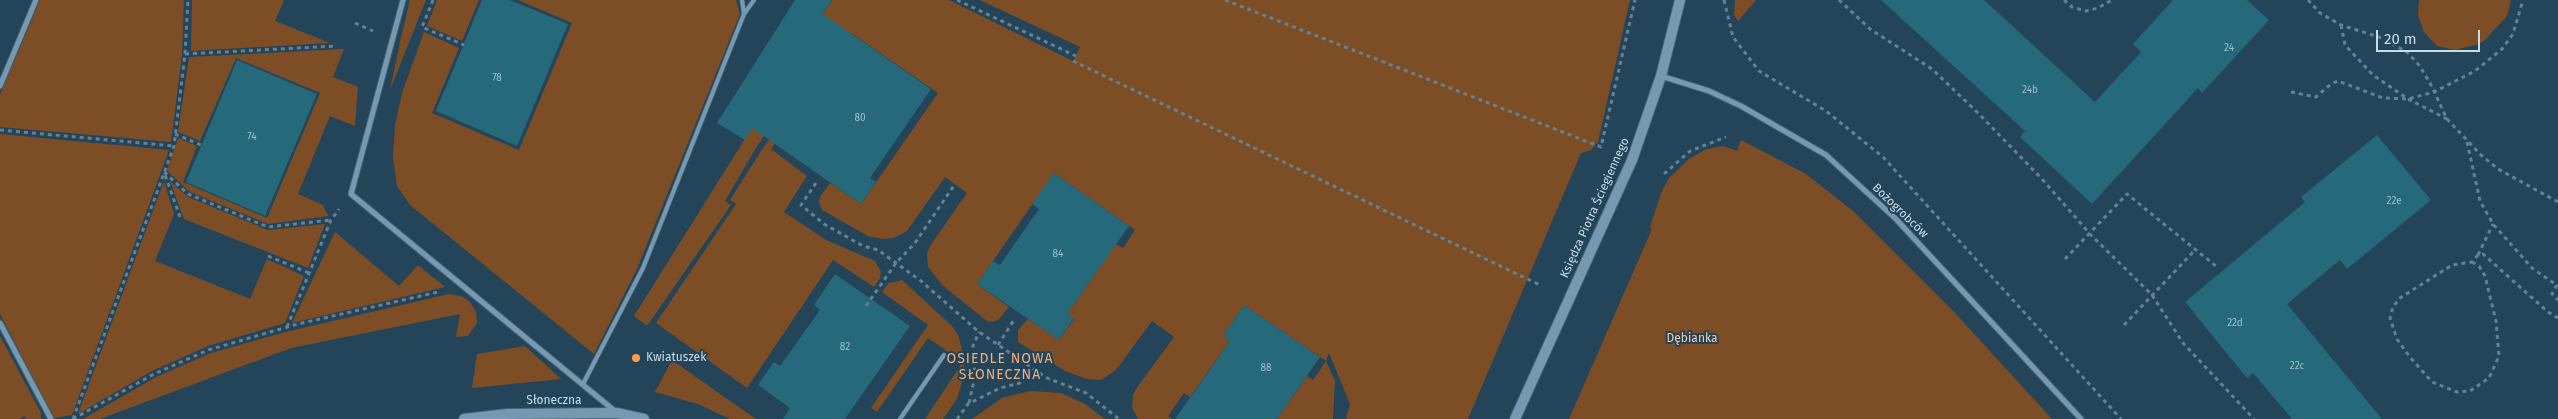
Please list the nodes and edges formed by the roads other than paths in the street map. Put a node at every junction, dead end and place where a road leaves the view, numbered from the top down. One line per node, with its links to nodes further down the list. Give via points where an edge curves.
1 (36, 0): 8 (street)
2 (402, 0): 11 (street, via 350,194)
3 (742, 0): 6 (lane)
4 (754, 0): 6 (lane)
5 (1680, 0): 7 (street, Księdza Piotra Ściegiennego)
6 (744, 14): 11 (lane, via 643,268)
7 (1661, 76): 17 (street, Księdza Piotra Ściegiennego, via 1632,160); 18 (street, Bożogrobców, via 1741,106 1826,156 1896,219)
8 (0, 86)
9 (0, 323): 13 (street)
10 (944, 355): 16 (lane)
11 (583, 384): 12 (street)
12 (617, 414): 14 (street, Słoneczna, via 507,414); 15 (street, Słoneczna)
13 (51, 419)
14 (464, 419)
15 (644, 419)
16 (900, 419)
17 (1515, 419)
18 (2081, 419)

